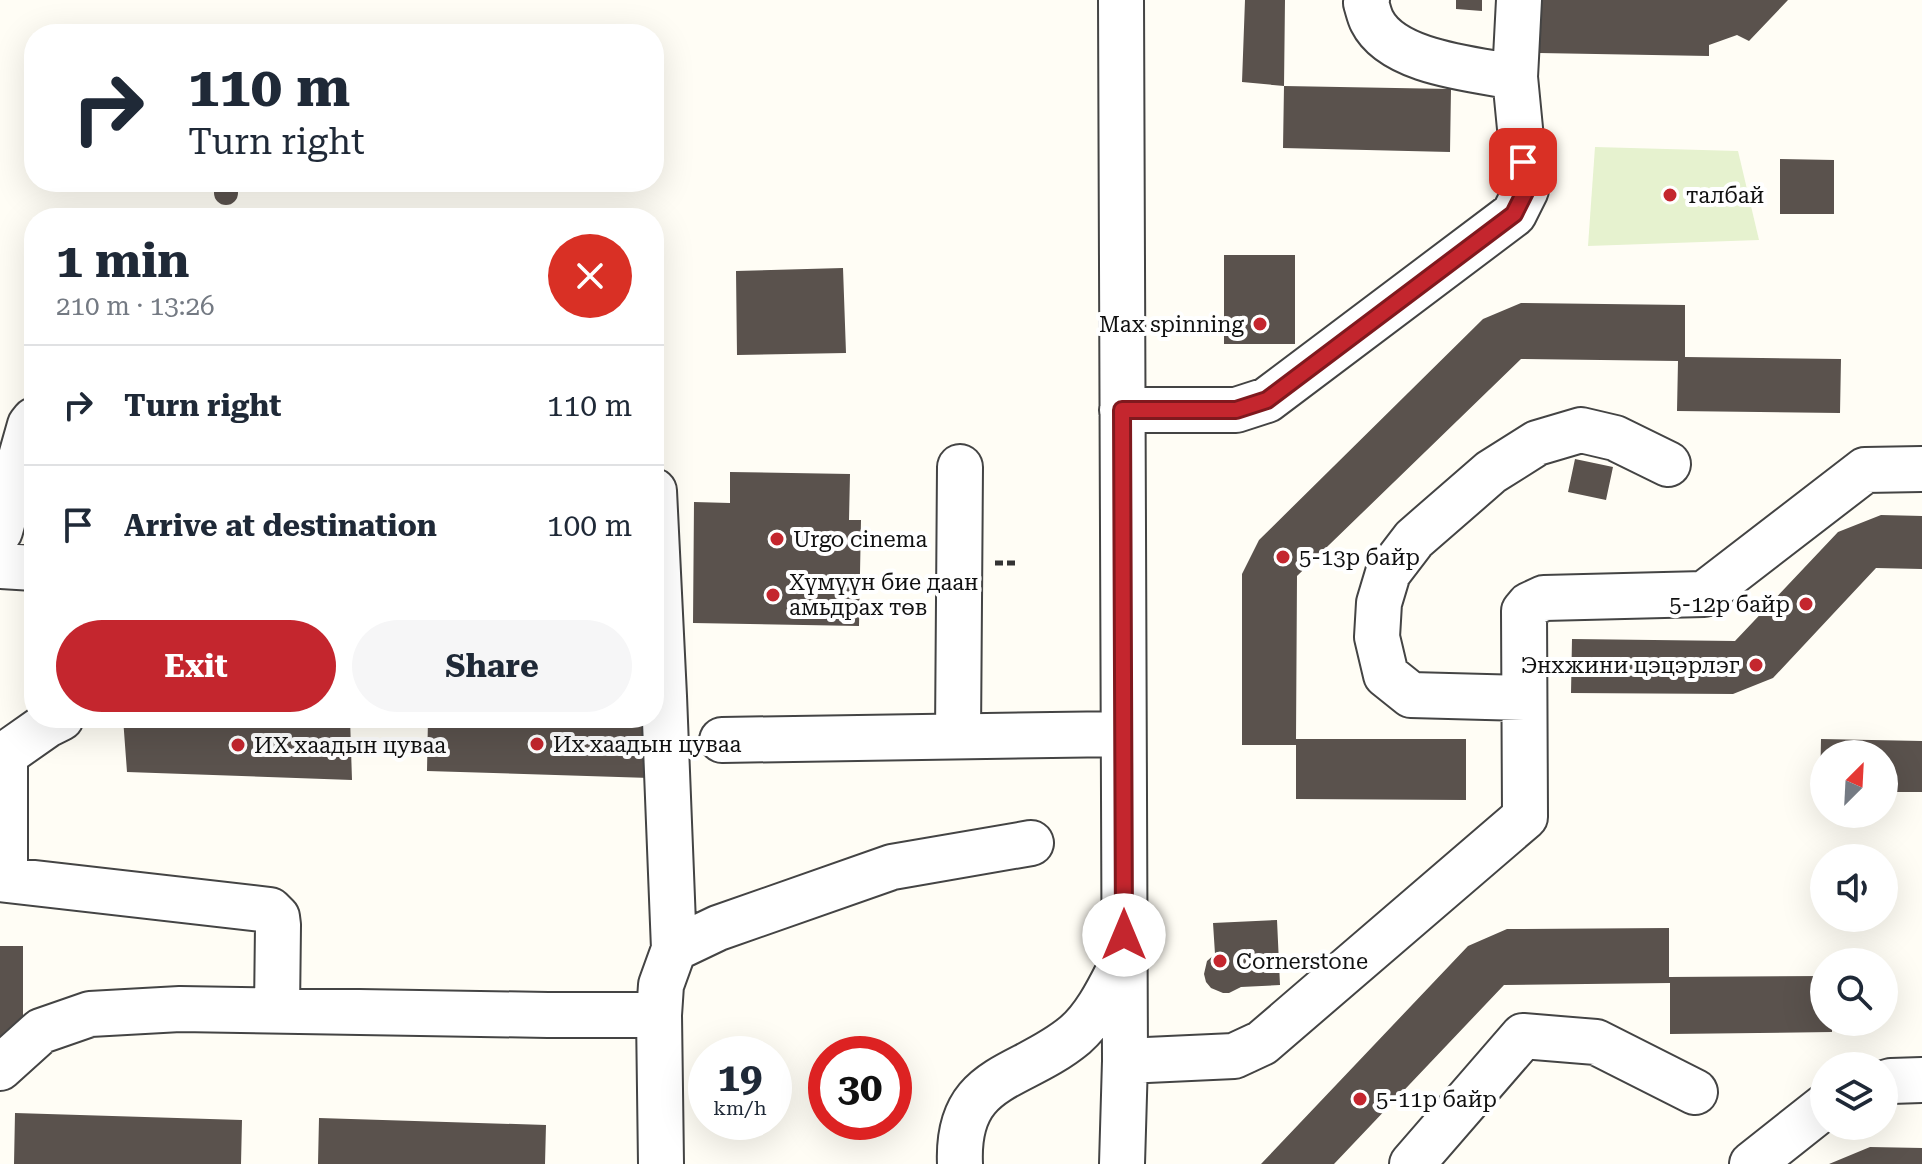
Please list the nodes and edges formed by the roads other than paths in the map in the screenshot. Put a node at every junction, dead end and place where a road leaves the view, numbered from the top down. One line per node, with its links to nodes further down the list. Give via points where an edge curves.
1 (1121, 0): 5 (street)
2 (1367, 0): 4 (street, via 1373,23 1392,44 1424,59)
3 (1519, 0): 4 (street)
4 (1515, 77): 5 (street, via 1526,190 1514,214 1267,400 1236,410)
5 (1122, 410): 16 (street)
6 (24, 446): 10 (street)
7 (1668, 464): 13 (street, via 1615,438 1581,430 1537,443 1491,472 1414,539 1388,573 1377,637 1386,675 1411,695)
8 (960, 467): 17 (street)
9 (1922, 469): 13 (street, via 1865,470 1704,594 1544,598 1529,605 1524,611)
10 (0, 531)
11 (0, 566): 12 (street)
12 (24, 567)
13 (1524, 698): 26 (street, via 1525,817 1262,1043 1234,1056)
14 (43, 728): 19 (street)
15 (661, 728): 22 (street)
16 (1123, 734): 17 (street); 23 (street)
17 (958, 736): 18 (street)
18 (722, 740)
19 (2, 756): 21 (street)
20 (1031, 843): 22 (street, via 892,867 718,928)
21 (3, 879): 24 (street, via 270,910 278,925)
22 (674, 949): 25 (street, via 661,985)
23 (1124, 960): 26 (street); 33 (street, via 1102,1002 1076,1034 981,1093 961,1128)
24 (277, 1010): 25 (street); 27 (street, via 90,1014 41,1031)
25 (659, 1015): 32 (street)
26 (1125, 1061): 34 (street)
27 (0, 1068)
28 (1922, 1080): 29 (street)
29 (1898, 1081)
30 (1695, 1092): 35 (street, via 1596,1042 1523,1036)
31 (1810, 1118): 36 (street)
32 (661, 1164)
33 (960, 1164)
34 (1122, 1164)
35 (1412, 1164)
36 (1752, 1164)

